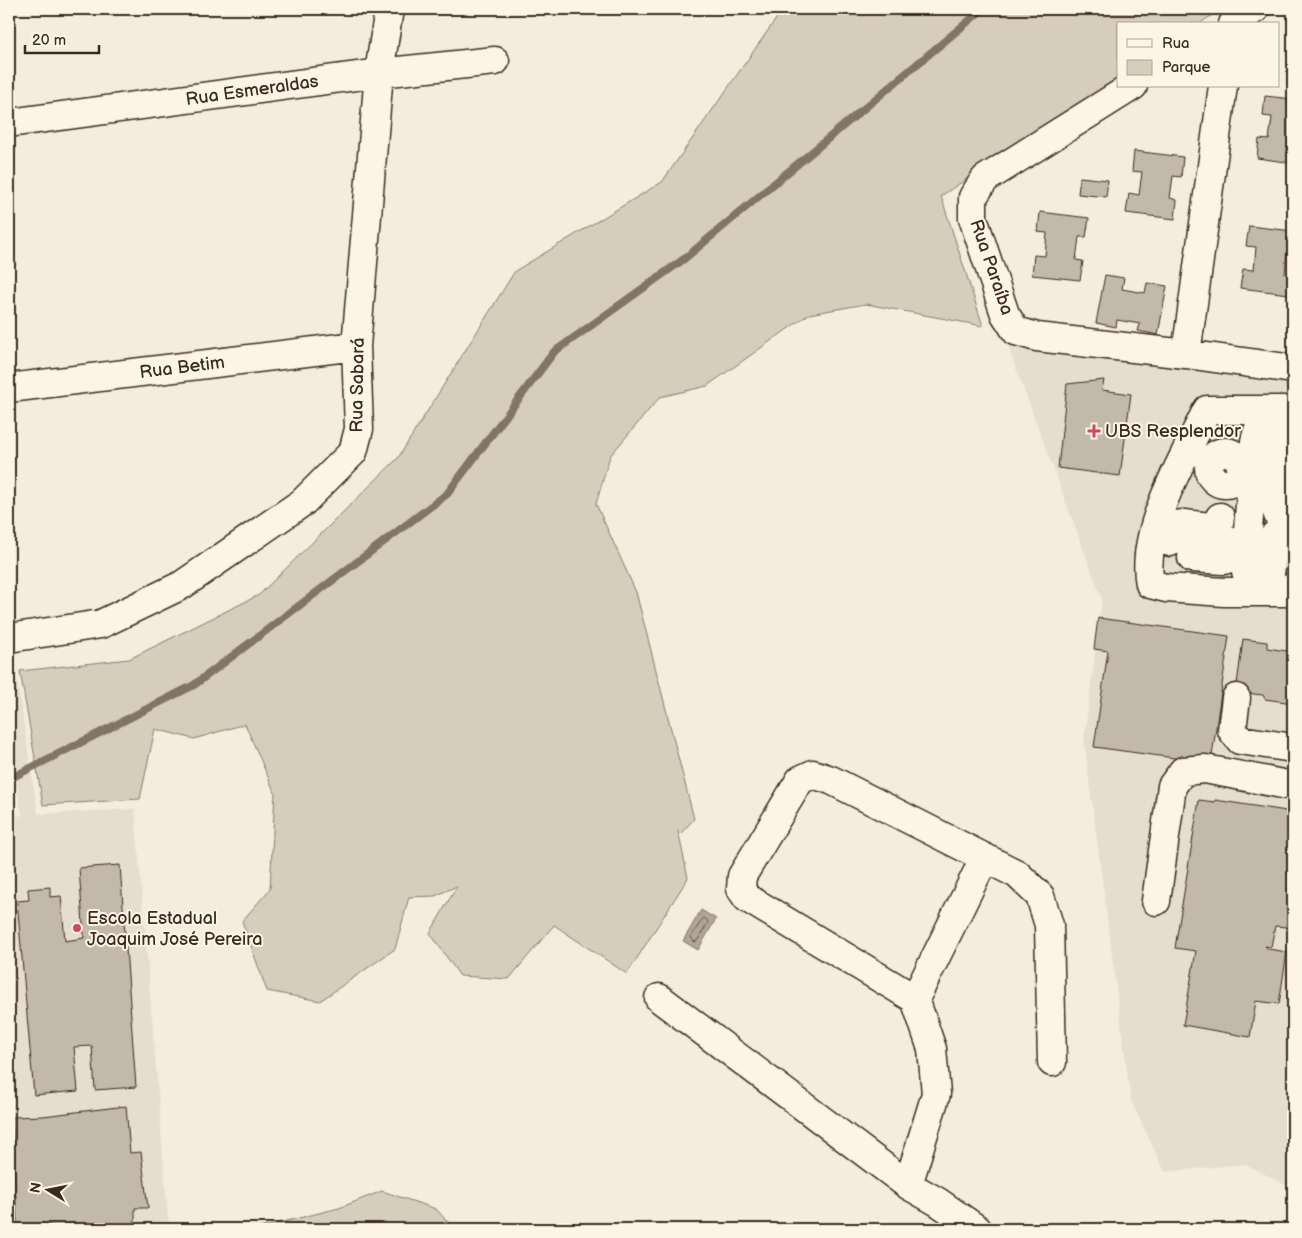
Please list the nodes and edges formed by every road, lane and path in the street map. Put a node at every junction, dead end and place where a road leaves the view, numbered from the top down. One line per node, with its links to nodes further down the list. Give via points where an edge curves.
1 (389, 9): 5 (street, Rua Sabará)
2 (1255, 9): 3 (street)
3 (1236, 22)
4 (495, 61): 5 (street, Rua Esmeraldas)
5 (379, 73): 8 (street, Rua Esmeraldas); 9 (street, Rua Sabará)
6 (1130, 88): 10 (street, Rua Paraíba, via 985,180 973,197 973,218 1005,314 1016,331 1037,337)
7 (1223, 88): 10 (street)
8 (9, 122)
9 (356, 346): 12 (street, Rua Betim); 21 (street, Rua Sabará, via 359,428 353,452 303,502 182,585 101,624)
10 (1186, 354): 11 (street, Rua Paraíba)
11 (1293, 369)
12 (9, 388)
13 (1228, 410): 14 (street); 17 (street, via 1227,452 1212,459 1209,467 1210,475 1224,485 1216,486 1206,499 1207,508 1220,517 1216,540 1226,540 1224,560 1192,558 1194,540 1207,540 1210,527 1176,525); 18 (street, via 1208,410 1161,506 1151,545 1150,584 1166,588 1267,593 1290,592)
14 (1293, 410)
15 (1293, 518): 16 (street, via 1278,515 1276,508 1283,438 1281,424 1274,418 1265,420 1255,441 1245,568 1248,578 1257,582 1270,574 1275,536 1281,530)
16 (1293, 533)
17 (1170, 542)
18 (1293, 587)
19 (1175, 597): 20 (street)
20 (1293, 602)
21 (9, 638)
22 (1236, 698): 23 (street, via 1232,730 1240,740)
23 (1293, 748)
24 (1293, 786): 26 (street, via 1205,768 1183,771 1172,786)
25 (984, 859): 28 (street); 28 (street, via 831,780 813,774 800,780 742,876 741,889 747,898); 29 (street, via 1017,874 1040,896 1050,925)
26 (1156, 901)
27 (659, 998): 30 (street)
28 (915, 999): 30 (street, via 932,1049 936,1094)
29 (1052, 1062)
30 (908, 1185): 31 (street)
31 (977, 1229)

